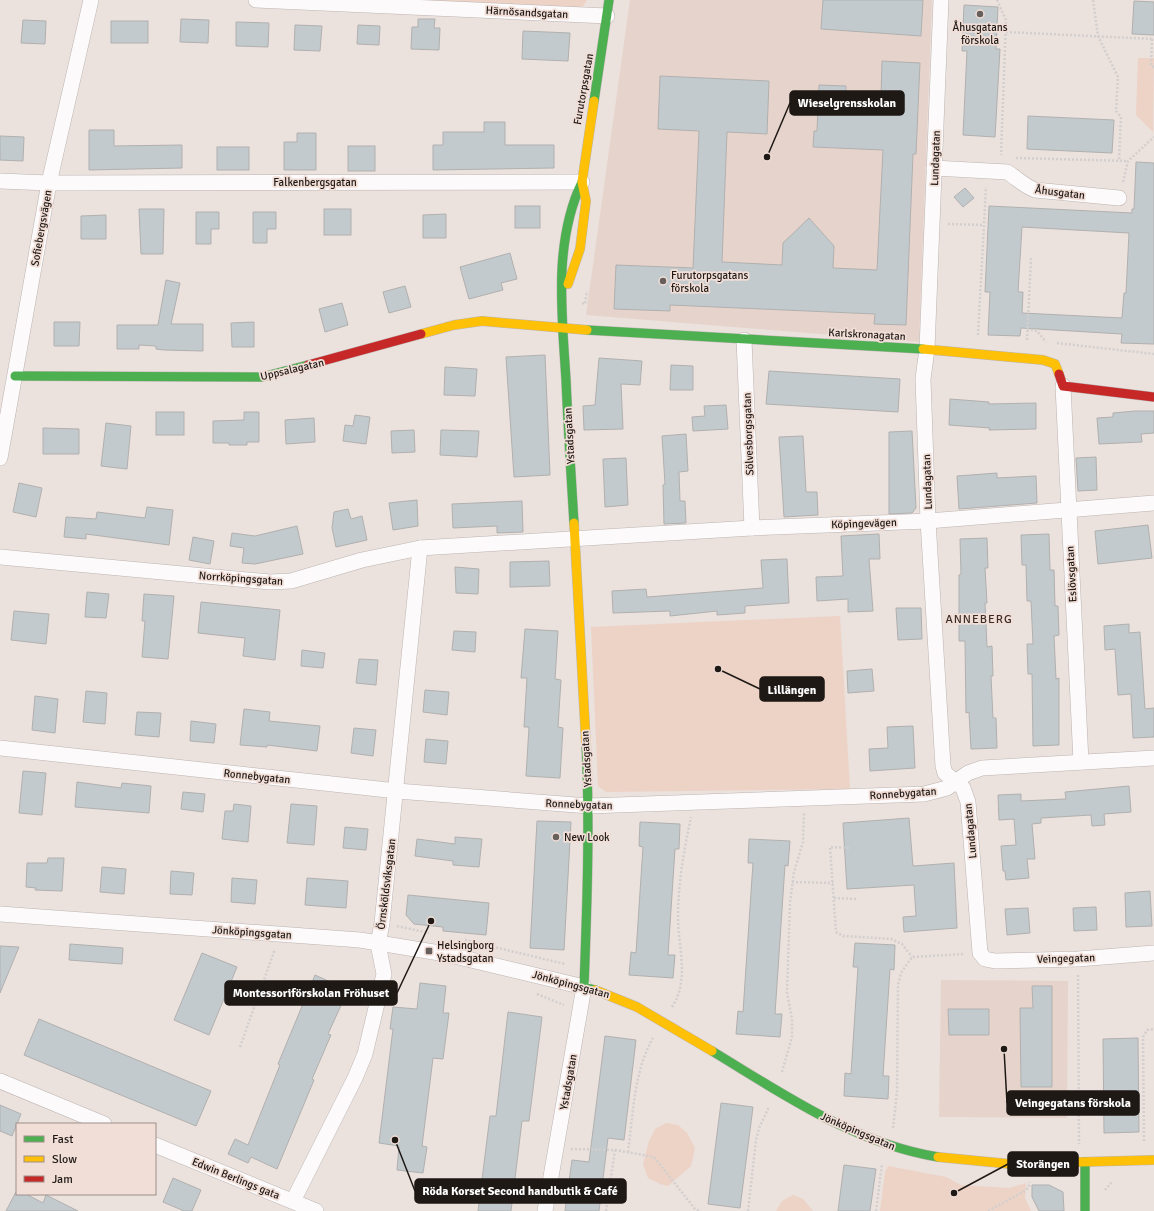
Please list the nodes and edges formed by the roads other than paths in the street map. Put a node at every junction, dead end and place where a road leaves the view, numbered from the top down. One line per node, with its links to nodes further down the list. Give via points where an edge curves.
1 (91, 0): 9 (street, Sofiebergsvägen)
2 (256, 0): 5 (street, Härnösandsgatan)
3 (609, 0): 5 (street, Furutorpsgatan)
4 (942, 0): 6 (street, Lundagatan)
5 (607, 16): 8 (street, Furutorpsgatan)
6 (934, 168): 10 (street, Åhusgatan, via 1007,172 1024,186 1035,190); 14 (street, Lundagatan)
7 (0, 181): 9 (street, Falkenbergsgatan)
8 (582, 182): 9 (street, Falkenbergsgatan); 11 (street, Furutorpsgatan, via 586,201 580,249); 11 (street, Furutorpsgatan, via 573,198 565,235 561,275)
9 (49, 183): 15 (street, Sofiebergsvägen)
10 (1120, 198)
11 (564, 298): 12 (street, Furutorpsgatan)
12 (562, 329): 13 (street, Karlskronagatan); 15 (street, Uppsalagatan, via 482,321 454,325 262,377); 23 (street, Ystadsgatan)
13 (744, 340): 14 (street, Karlskronagatan); 22 (street, Sölvesborgsgatan)
14 (927, 349): 16 (street, Karlskronagatan, via 1043,360 1054,364); 21 (street, Lundagatan, via 923,379)
15 (9, 383): 18 (street, Sofiebergsvägen)
16 (1063, 386): 17 (street); 20 (street, Eslövsgatan)
17 (1154, 397)
18 (0, 458)
19 (1154, 503): 20 (street, Köpingevägen)
20 (1068, 510): 21 (street, Köpingevägen); 28 (street, Eslövsgatan)
21 (928, 521): 22 (street, Köpingevägen); 29 (street, Lundagatan, via 943,766 945,772)
22 (752, 528): 23 (street, Köpingevägen)
23 (574, 539): 24 (street, Norrköpingsgatan); 31 (street, Ystadsgatan)
24 (420, 548): 25 (street, Norrköpingsgatan, via 362,560 291,581 270,582); 30 (street, Örnsköldsviksgatan)
25 (0, 557)
26 (0, 748): 30 (street, Ronnebygatan)
27 (1154, 758): 28 (street, Ronnebygatan)
28 (1081, 762): 29 (street, Ronnebygatan, via 982,768 968,773)
29 (957, 782): 31 (street, Ronnebygatan, via 940,791 924,794); 34 (street, Lundagatan, via 963,788 968,802)
30 (397, 791): 31 (street, Ronnebygatan); 33 (street, Örnsköldsviksgatan)
31 (589, 806): 36 (street, Ystadsgatan)
32 (0, 914): 33 (street, Jönköpingsgatan, via 360,940)
33 (378, 944): 36 (street, Jönköpingsgatan, via 446,954); 42 (street, Örnsköldsviksgatan, via 384,974 365,1054)
34 (980, 953): 35 (street, Veingegatan, via 982,957 990,960 1078,959)
35 (1154, 953)
36 (584, 987): 41 (street, Jönköpingsgatan, via 621,999 810,1110 888,1145 946,1159 1006,1164); 44 (street, Ystadsgatan)
37 (0, 1081): 38 (street)
38 (102, 1123)
39 (156, 1145): 42 (street, Edwin Berlings gata)
40 (1154, 1160): 41 (street, Jönköpingsgatan)
41 (1085, 1162): 45 (street)
42 (293, 1201): 43 (street, Edwin Berlings gata)
43 (316, 1211)
44 (545, 1211)
45 (1086, 1211)

